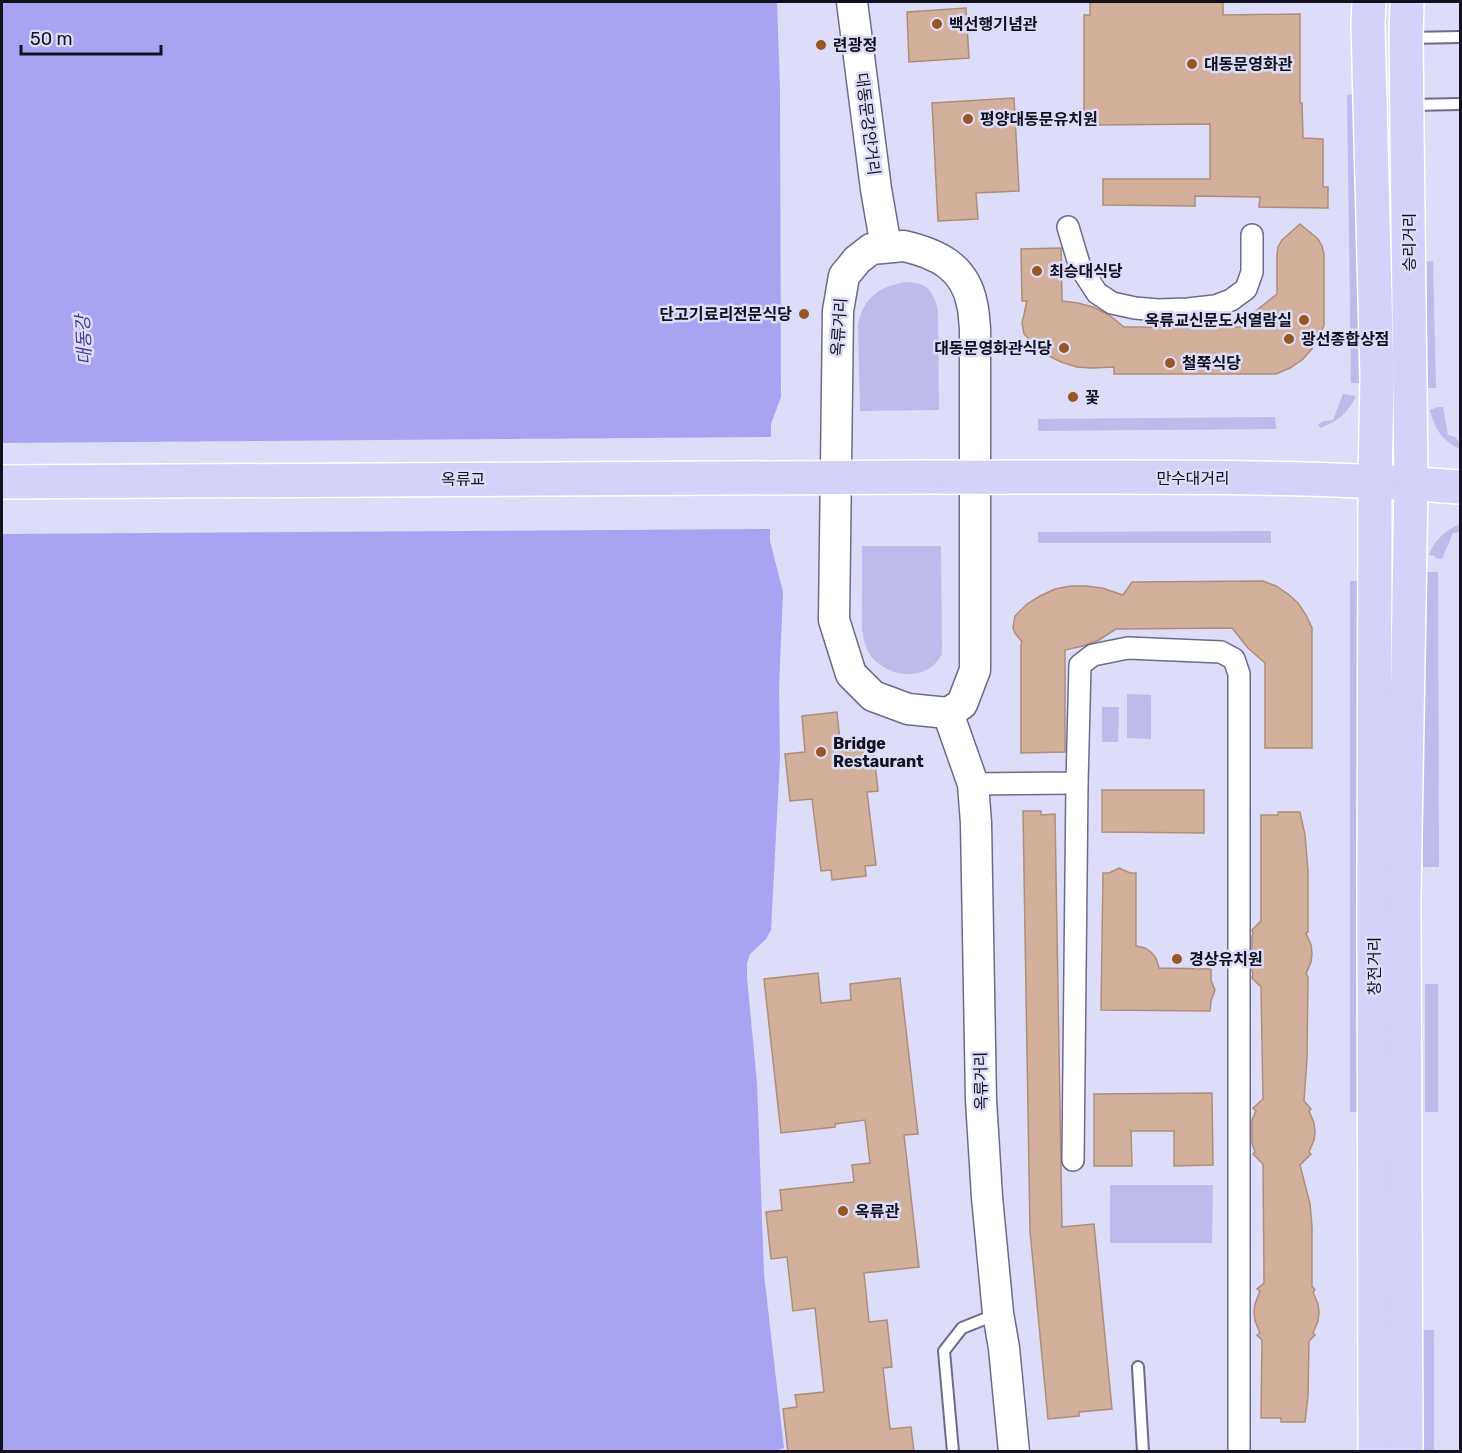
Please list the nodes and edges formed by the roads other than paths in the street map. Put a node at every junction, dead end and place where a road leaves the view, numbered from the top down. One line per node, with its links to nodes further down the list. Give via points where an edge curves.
1 (852, 2): 10 (street, 대동문강안거리)
2 (1368, 2): 13 (main road, via 1377,377)
3 (1407, 2): 5 (main road, 승리거리)
4 (1461, 37): 5 (lane)
5 (1406, 38): 6 (main road, 승리거리)
6 (1408, 105): 7 (lane); 15 (main road, 승리거리)
7 (1461, 105)
8 (1068, 227): 9 (street, via 1080,267 1097,293 1112,303 1158,310 1215,306 1246,289 1252,272)
9 (1252, 235)
10 (886, 247): 12 (street, 옥류거리, via 926,251 954,267 967,287 975,328); 17 (street, 옥류거리, via 871,249 856,260 844,276 838,311 834,620 851,674 873,696 908,709)
11 (925, 477): 12 (main road, 만수대거리); 14 (main road, 옥류교, bridge)
12 (975, 478): 13 (main road, 만수대거리); 17 (street, 옥류거리, via 975,670 962,704)
13 (1375, 481): 15 (main road, 만수대거리); 27 (main road, 창전거리)
14 (2, 482)
15 (1411, 483): 16 (main road, 만수대거리); 28 (main road, 창전거리, via 1404,898)
16 (1461, 487)
17 (948, 713): 19 (street, 옥류거리)
18 (1077, 783): 19 (street); 20 (street); 26 (street, via 1080,665 1093,655 1128,648 1221,652 1234,658 1239,674)
19 (973, 784): 21 (street, 옥류거리, via 981,1100)
20 (1073, 1160)
21 (998, 1313): 23 (lane, via 962,1328 944,1352); 24 (street, 옥류거리)
22 (1138, 1367): 25 (lane)
23 (953, 1452)
24 (1014, 1452)
25 (1143, 1452)
26 (1239, 1452)
27 (1375, 1452)
28 (1406, 1452)

